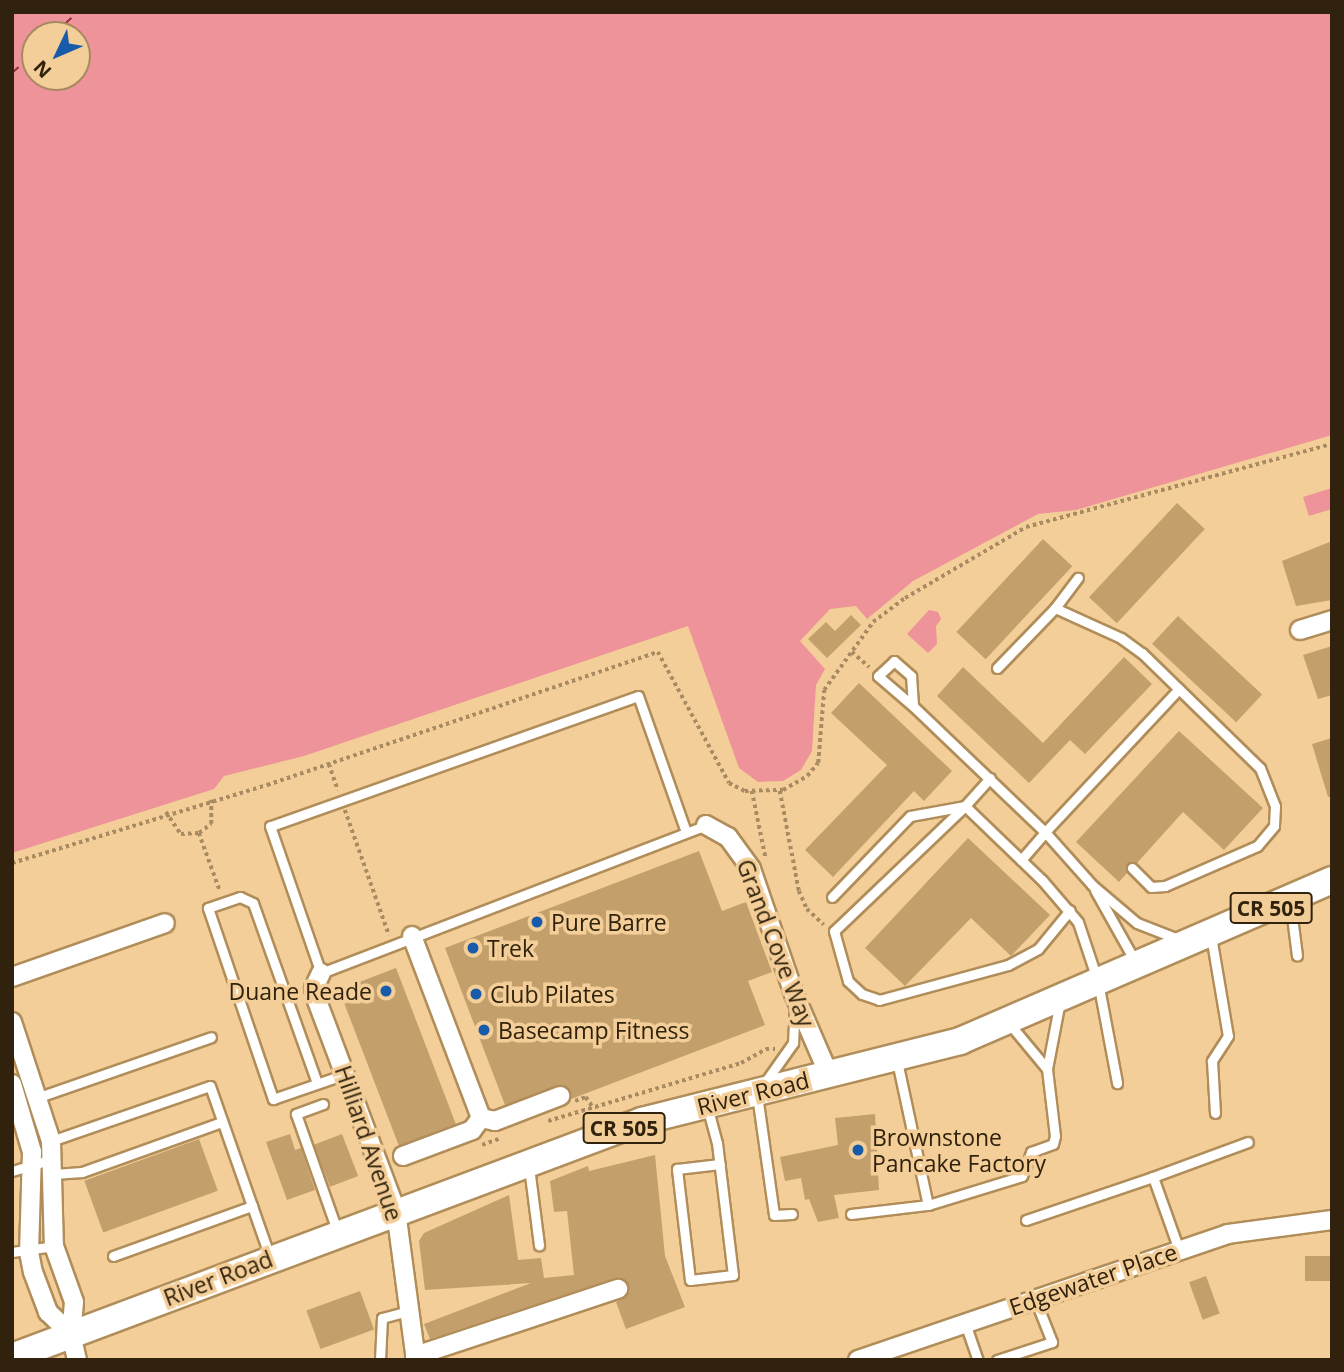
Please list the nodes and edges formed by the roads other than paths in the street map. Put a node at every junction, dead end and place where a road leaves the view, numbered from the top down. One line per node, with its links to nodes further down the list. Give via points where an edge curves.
1 (1078, 578): 2 (lane)
2 (1055, 608): 5 (lane); 6 (lane, via 1121,638)
3 (1332, 620): 4 (street)
4 (1300, 630)
5 (997, 668)
6 (1179, 689): 12 (lane); 14 (lane, via 1260,768 1272,791 1274,826 1257,846 1165,886 1151,887)
7 (913, 706): 7 (lane, via 878,676 894,660 911,676); 8 (lane)
8 (990, 778): 9 (lane); 12 (lane)
9 (965, 806): 13 (lane); 17 (lane, via 934,815 911,815); 19 (lane, via 834,931 848,981 879,1000 1008,965 1038,948)
10 (706, 825): 11 (lane); 28 (street, Grand Cove Way, via 728,838 751,869)
11 (686, 832): 21 (lane); 25 (lane, via 638,696 270,826)
12 (1045, 832): 13 (lane); 16 (lane)
13 (1021, 860): 19 (lane)
14 (1132, 868)
15 (1332, 880): 18 (main road, River Road / CR 505)
16 (1092, 885): 22 (lane, via 1137,923); 24 (lane)
17 (832, 897)
18 (1290, 899): 22 (main road, River Road / CR 505); 23 (lane)
19 (1070, 910): 27 (lane, via 1086,937)
20 (165, 923): 26 (street)
21 (412, 936): 25 (lane); 46 (street)
22 (1200, 939): 24 (main road, River Road / CR 505); 45 (lane, via 1228,1035 1212,1061)
23 (1297, 956)
24 (1137, 965): 27 (main road, River Road / CR 505)
25 (321, 973): 35 (street, Hilliard Avenue, via 314,988 316,998)
26 (12, 977)
27 (1098, 982): 29 (main road, River Road / CR 505); 38 (lane)
28 (794, 994): 36 (street, Grand Cove Way); 40 (lane, via 796,1024 790,1049)
29 (1061, 1000): 30 (main road, River Road / CR 505); 34 (lane)
30 (1007, 1021): 33 (main road, River Road / CR 505, via 960,1041); 34 (lane)
31 (12, 1022): 42 (street)
32 (211, 1037): 42 (lane)
33 (897, 1059): 36 (main road, River Road / CR 505); 57 (lane)
34 (1047, 1069): 57 (lane, via 1053,1144 1031,1152 1022,1176)
35 (346, 1073): 37 (lane); 59 (street, Hilliard Avenue)
36 (829, 1075): 40 (main road, River Road / CR 505)
37 (317, 1083): 37 (lane, via 273,1099 208,908 240,897 253,903)
38 (1117, 1083)
39 (12, 1084): 52 (street)
40 (756, 1093): 44 (main road, River Road / CR 505); 60 (lane, via 774,1215)
41 (561, 1096): 46 (street, via 495,1121)
42 (39, 1097): 48 (street)
43 (323, 1104): 64 (lane, via 296,1114)
44 (707, 1104): 51 (main road, River Road / CR 505, via 642,1121); 53 (lane)
45 (1215, 1113)
46 (481, 1118): 50 (street, via 472,1130)
47 (222, 1122): 48 (lane, via 210,1086); 54 (lane, via 82,1172); 58 (lane)
48 (51, 1141): 54 (street)
49 (1248, 1142): 56 (lane)
50 (403, 1156)
51 (528, 1162): 59 (main road, River Road / CR 505); 65 (lane)
52 (33, 1163): 54 (lane); 55 (lane); 68 (street)
53 (720, 1164): 53 (lane, via 733,1275 690,1280 677,1169)
54 (53, 1167): 66 (street)
55 (12, 1171)
56 (1153, 1177): 62 (lane); 67 (lane)
57 (928, 1205): 61 (lane)
58 (252, 1206): 69 (lane); 70 (lane)
59 (396, 1211): 64 (main road, River Road / CR 505); 73 (street, Hilliard Avenue)
60 (792, 1214)
61 (851, 1214)
62 (1026, 1220)
63 (1332, 1220): 67 (street, Edgewater Place, via 1228,1234)
64 (338, 1233): 70 (main road, River Road / CR 505)
65 (539, 1245)
66 (54, 1246): 68 (lane); 75 (street, via 74,1302)
67 (1179, 1250): 72 (street, Edgewater Place)
68 (21, 1252): 75 (street, via 48,1312)
69 (113, 1255)
70 (271, 1258): 75 (main road, River Road / CR 505)
71 (618, 1289): 77 (street)
72 (1035, 1299): 74 (street, Edgewater Place); 82 (lane, via 1052,1342)
73 (409, 1311): 77 (street, Hilliard Avenue); 79 (lane, via 382,1318)
74 (965, 1323): 80 (street, Edgewater Place); 81 (lane)
75 (71, 1334): 76 (main road, River Road / CR 505); 78 (street)
76 (12, 1357)
77 (415, 1358)
78 (77, 1360)
79 (380, 1360)
80 (858, 1360)
81 (978, 1360)
82 (997, 1360)

